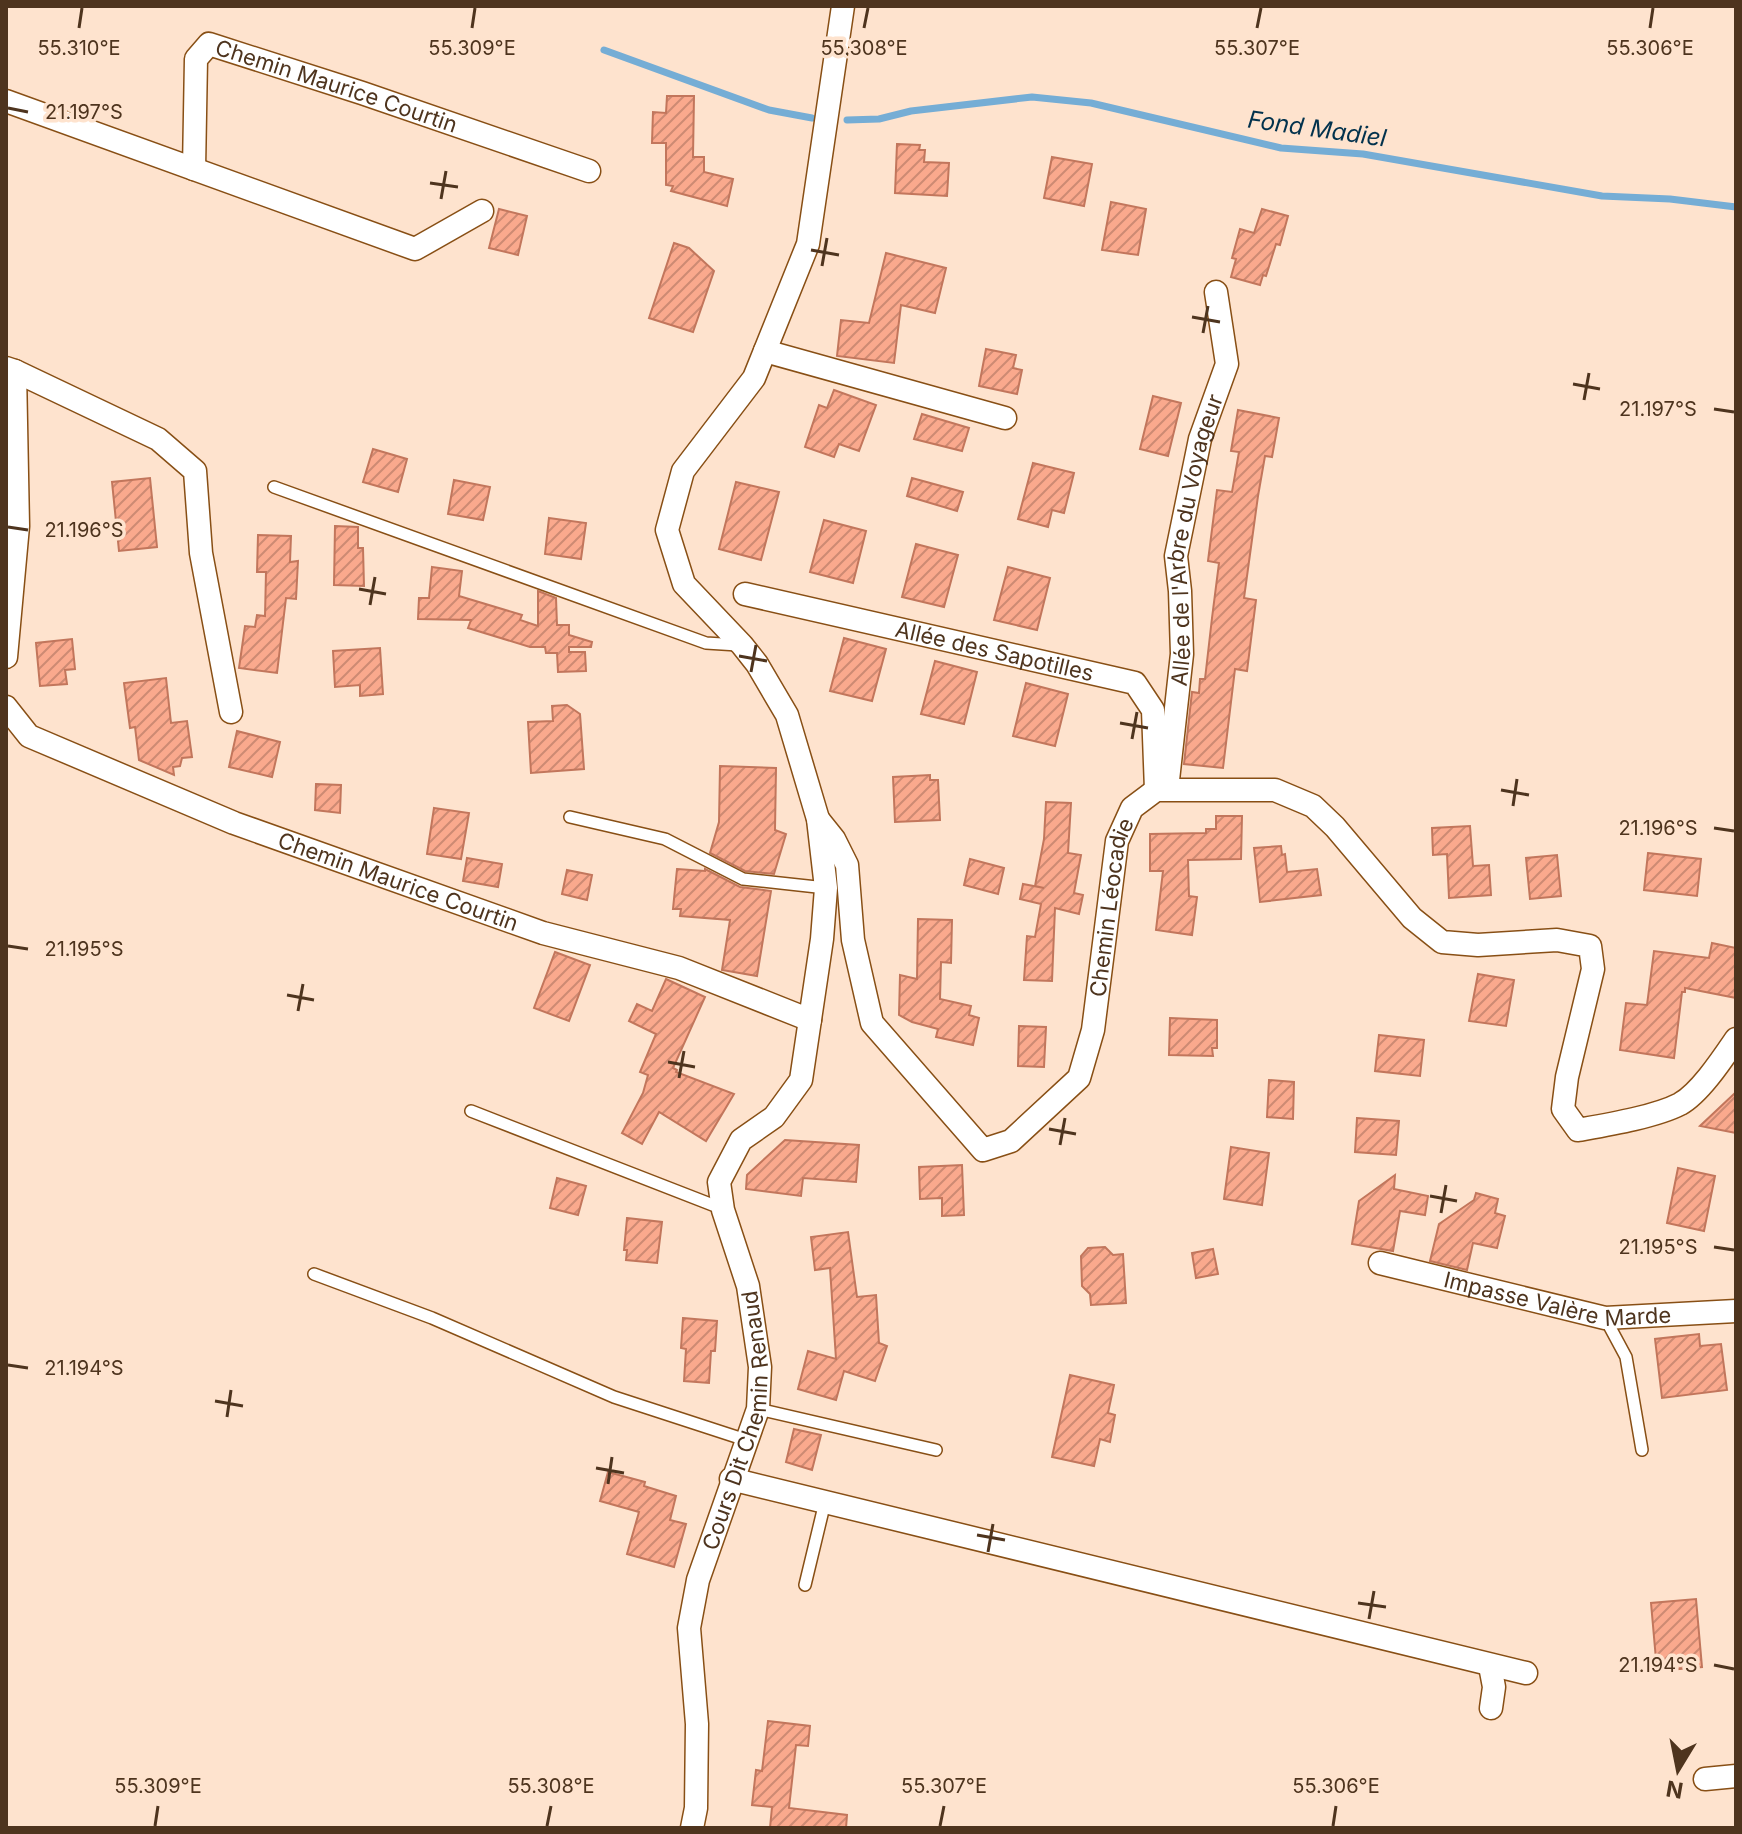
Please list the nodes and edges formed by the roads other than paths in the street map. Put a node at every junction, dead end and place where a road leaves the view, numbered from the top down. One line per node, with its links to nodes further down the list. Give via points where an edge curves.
1 (843, 6): 7 (street, Cours Dit Chemin Renaud, via 808,244)
2 (6, 101): 3 (street)
3 (194, 169): 4 (street, Chemin Maurice Courtin, via 196,59 209,44); 5 (street, via 415,249)
4 (589, 171)
5 (482, 211)
6 (1216, 292): 17 (street, Allée de l'Arbre du Voyageur, via 1227,364 1200,439 1176,556 1182,654)
7 (765, 351): 9 (street); 13 (street, Cours Dit Chemin Renaud, via 754,378 683,471 667,530 684,584)
8 (11, 370): 11 (street); 16 (street, via 158,439 195,471 201,553)
9 (1005, 418)
10 (274, 487): 13 (lane, via 706,643)
11 (12, 497): 14 (street, via 18,526)
12 (745, 594): 17 (street, Allée des Sapotilles, via 1135,683 1153,710)
13 (742, 645): 19 (street, Cours Dit Chemin Renaud, via 787,715)
14 (6, 657)
15 (6, 707): 21 (street, Chemin Maurice Courtin, via 29,736 234,823 543,933 679,968)
16 (231, 712)
17 (1162, 790): 19 (street, Chemin Léocadie, via 1132,808 1117,841 1093,1030 1079,1078 1011,1141 983,1150 872,1023 853,940 847,865); 22 (street, via 1275,790 1313,806 1412,918 1442,942 1557,940 1590,946 1593,969 1563,1109 1578,1130 1681,1103 1716,1070)
18 (570, 817): 20 (lane, via 665,839 743,879)
19 (818, 819): 20 (street, Cours Dit Chemin Renaud)
20 (826, 888): 21 (street, Cours Dit Chemin Renaud)
21 (810, 1020): 24 (street, Cours Dit Chemin Renaud, via 801,1080 774,1117 741,1140 719,1182)
22 (1736, 1039)
23 (471, 1111): 24 (lane)
24 (723, 1210): 29 (street, Cours Dit Chemin Renaud, via 748,1286 760,1367)
25 (1380, 1263): 28 (street, Impasse Valère Marde)
26 (314, 1274): 30 (lane, via 432,1318 614,1397)
27 (1736, 1311): 28 (street, Impasse Valère Marde)
28 (1605, 1318): 32 (lane, via 1626,1357)
29 (758, 1409): 30 (street, Cours Dit Chemin Renaud); 31 (lane)
30 (746, 1440): 33 (street, Cours Dit Chemin Renaud)
31 (936, 1450)
32 (1642, 1450)
33 (731, 1479): 34 (street); 41 (street, Cours Dit Chemin Renaud, via 698,1580 689,1628 697,1724)
34 (825, 1502): 35 (lane); 36 (street)
35 (805, 1585)
36 (1490, 1666): 37 (street); 38 (street)
37 (1526, 1673)
38 (1491, 1708)
39 (1736, 1776): 40 (street)
40 (1705, 1779)
41 (692, 1828)

